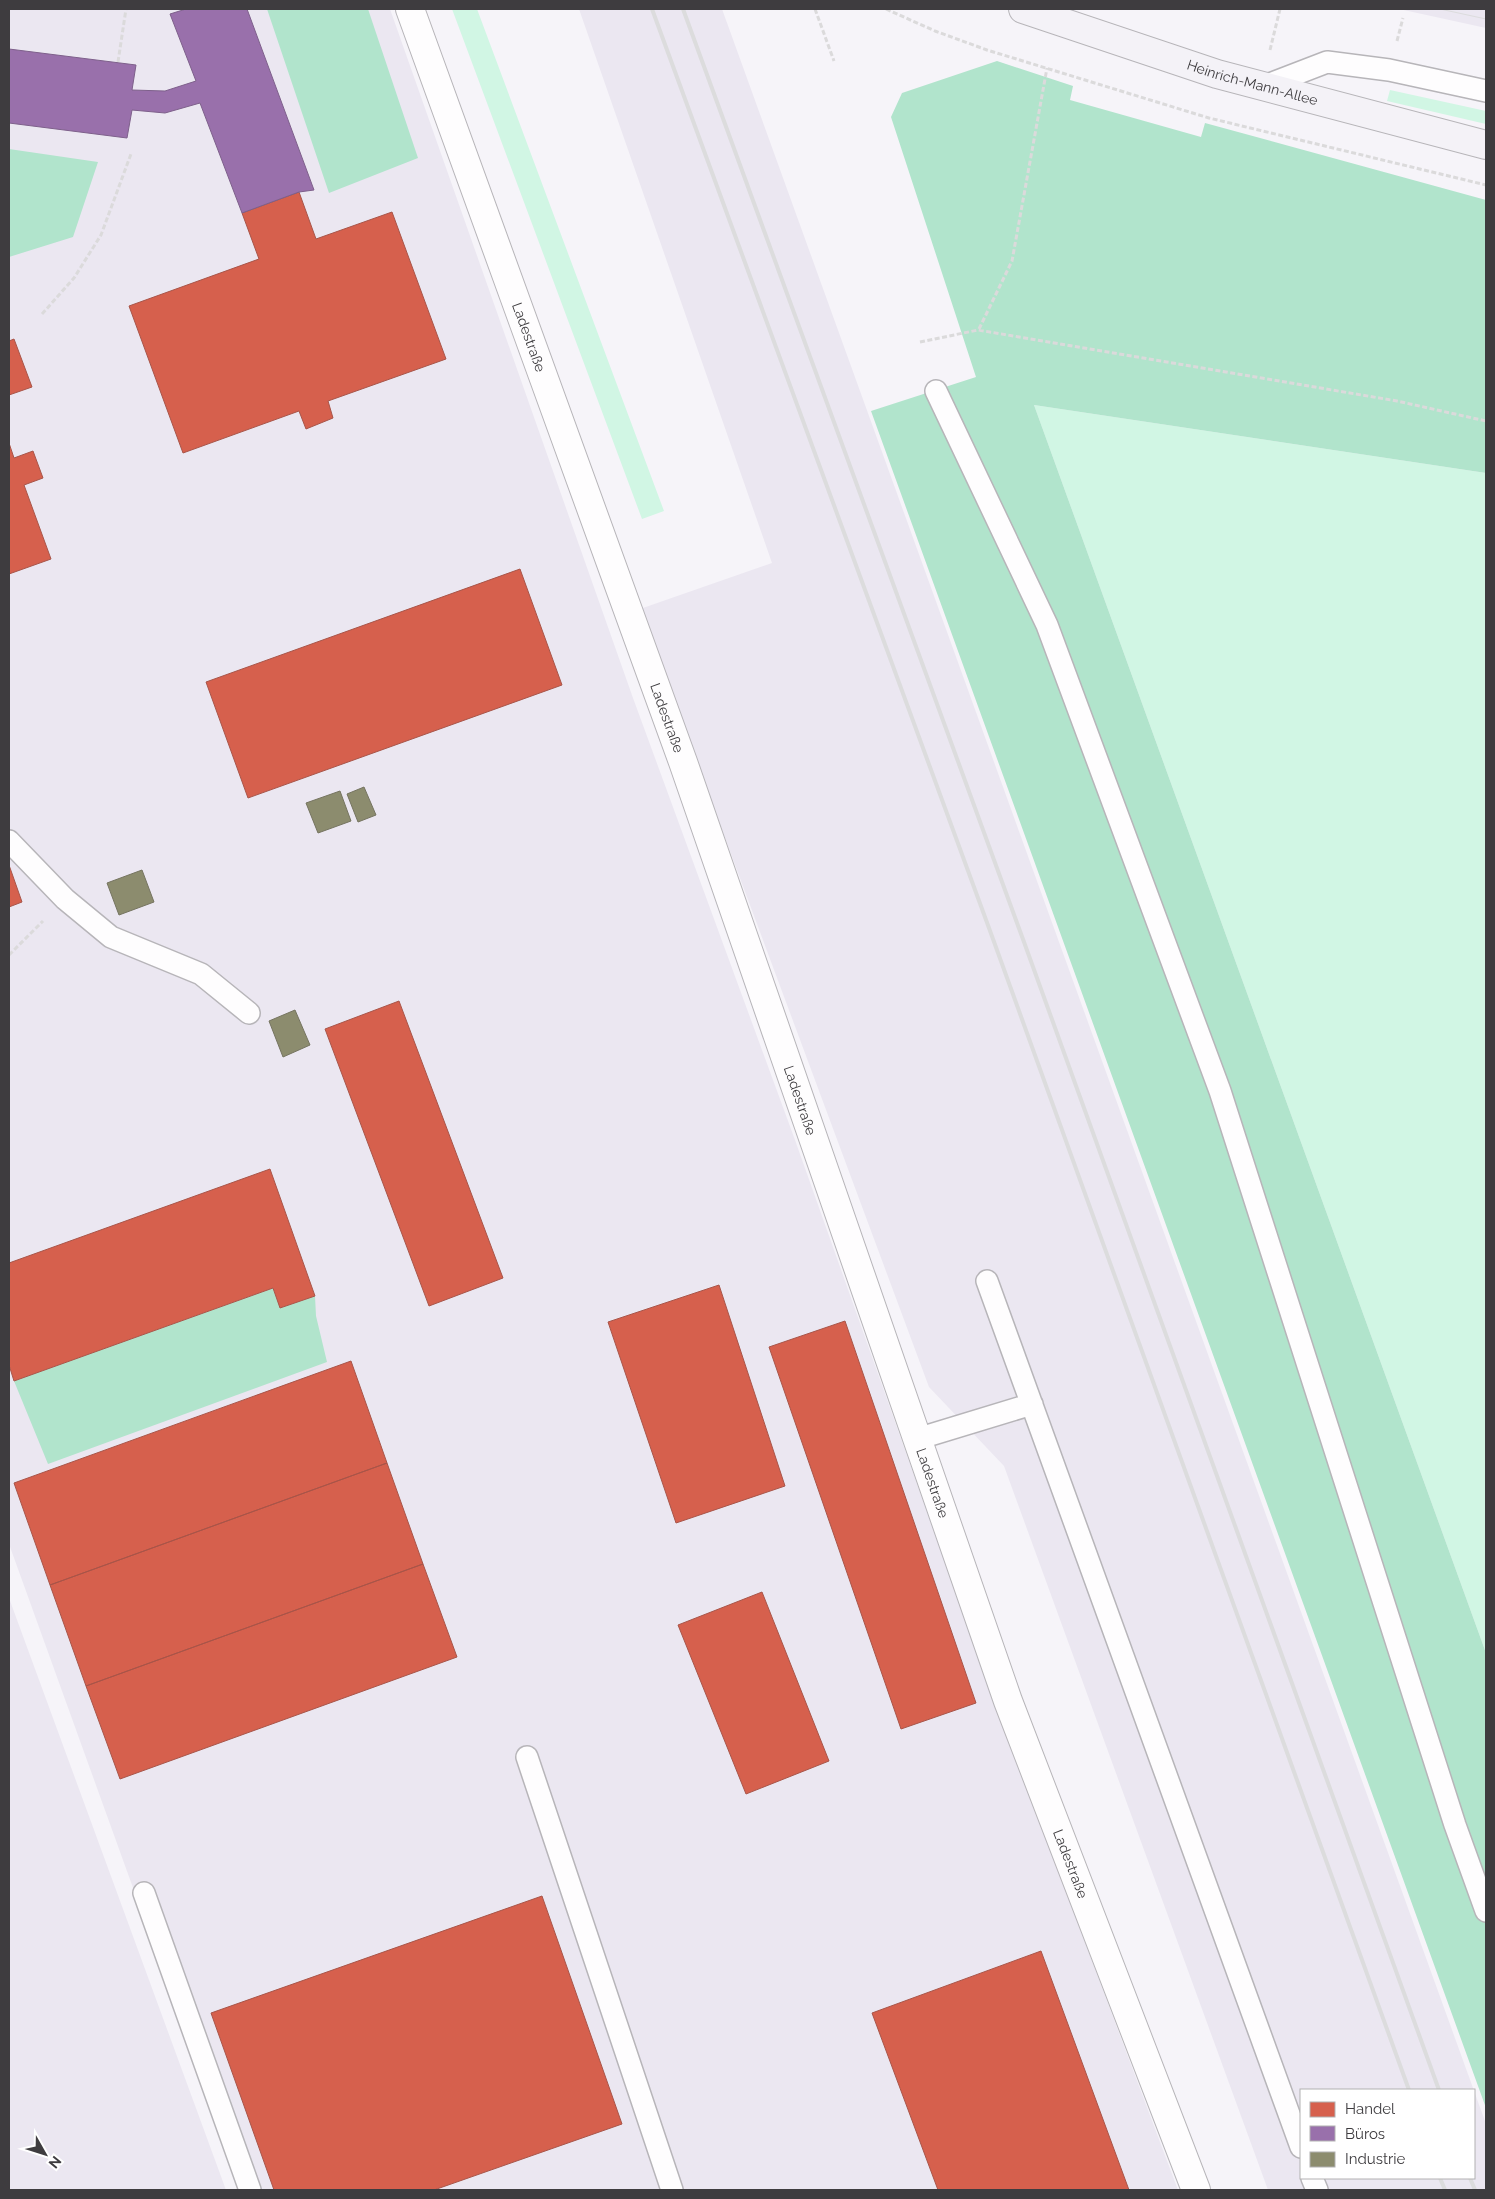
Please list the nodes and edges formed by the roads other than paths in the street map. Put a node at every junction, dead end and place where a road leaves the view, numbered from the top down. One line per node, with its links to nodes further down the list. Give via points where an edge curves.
1 (410, 9): 11 (street, Ladestraße, via 673,734)
2 (1023, 9): 3 (main road, Heinrich-Mann-Allee)
3 (1262, 87): 4 (lane, via 1327,62 1389,70); 5 (main road, Heinrich-Mann-Allee)
4 (1486, 91)
5 (1486, 145)
6 (936, 391): 14 (lane, via 1047,625 1220,1091 1455,1825)
7 (9, 841): 8 (lane, via 65,899 111,937 201,974)
8 (249, 1012)
9 (987, 1281): 10 (lane)
10 (1032, 1404): 11 (lane); 15 (lane)
11 (917, 1440): 18 (street, Ladestraße, via 1008,1701)
12 (526, 1757): 17 (lane)
13 (144, 1893): 16 (lane)
14 (1486, 1911)
15 (1300, 2144)
16 (250, 2190)
17 (672, 2190)
18 (1196, 2190)

